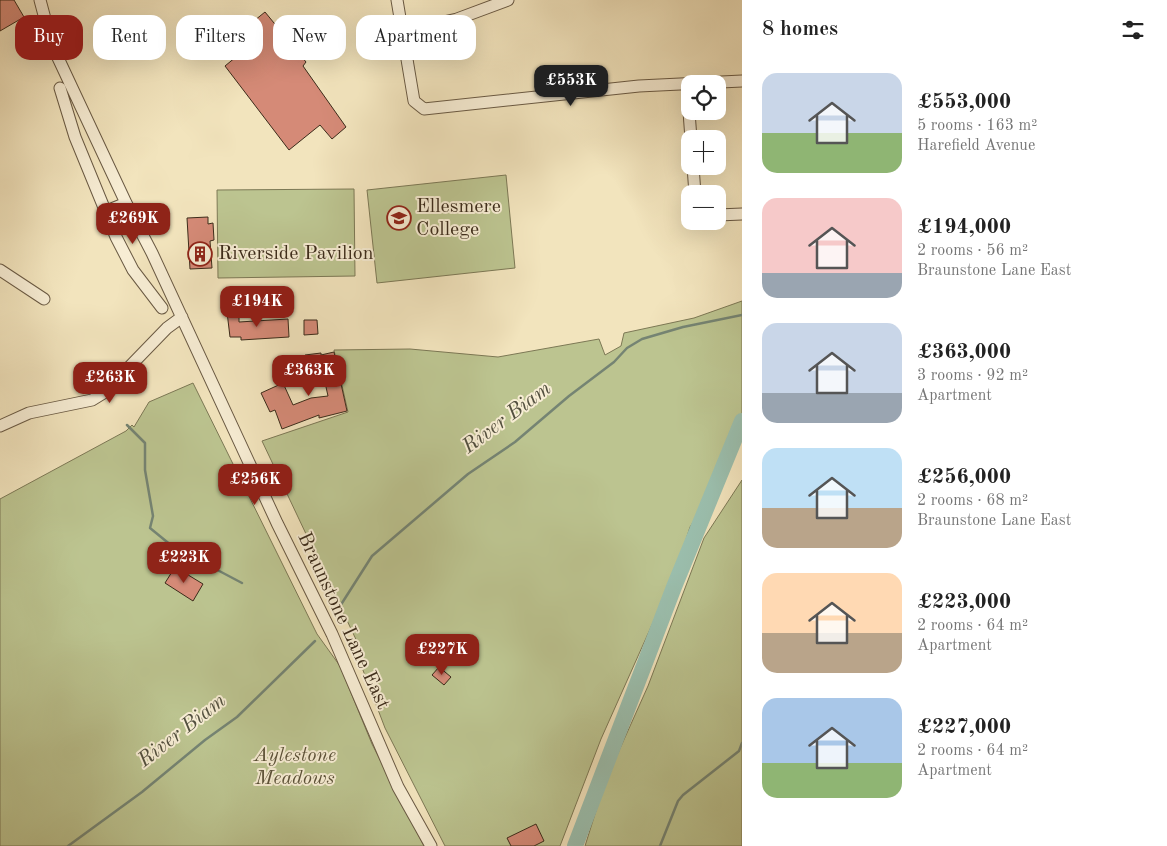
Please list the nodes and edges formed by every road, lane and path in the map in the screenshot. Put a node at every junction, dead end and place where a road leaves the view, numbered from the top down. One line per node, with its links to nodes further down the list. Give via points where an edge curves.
1 (40, 0): 11 (street, Braunstone Lane East, via 52,45)
2 (397, 0): 4 (street)
3 (508, 0): 5 (street)
4 (400, 15)
5 (468, 15)
6 (408, 60): 9 (street, via 414,101 424,109)
7 (742, 81): 8 (street)
8 (726, 82)
9 (681, 84)
10 (60, 88): 12 (street)
11 (126, 203): 12 (street); 18 (street, Braunstone Lane East)
12 (104, 212): 17 (street, via 133,270)
13 (742, 214): 14 (street)
14 (726, 215)
15 (0, 270): 16 (street)
16 (44, 299)
17 (162, 308)
18 (182, 317): 19 (street, via 166,328 105,392 92,400 29,413); 20 (street, Braunstone Lane East, via 332,634 398,786)
19 (0, 426)
20 (430, 846)

